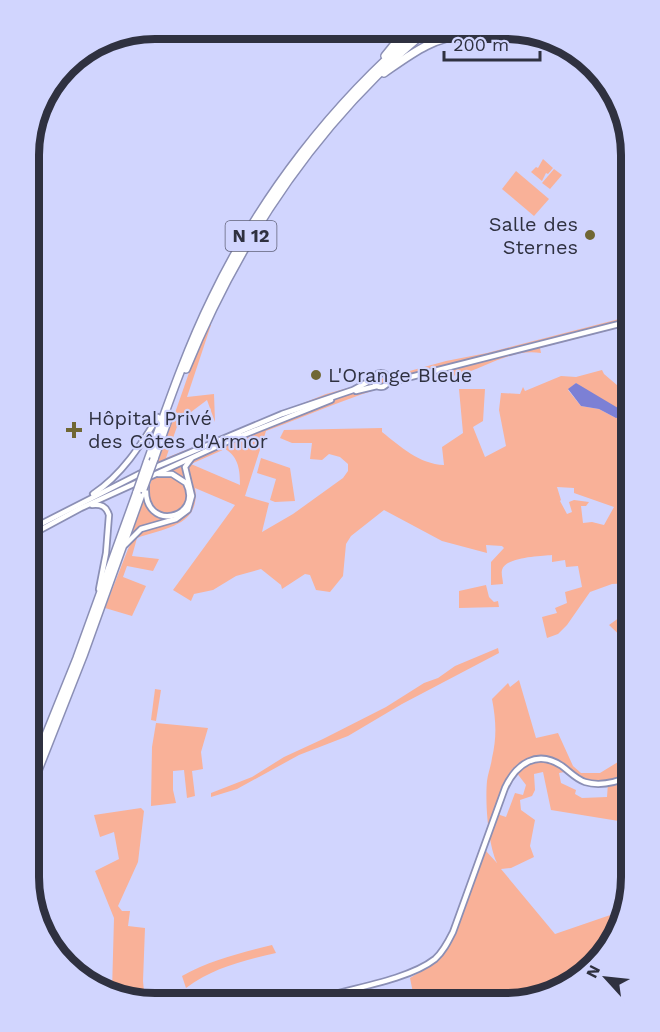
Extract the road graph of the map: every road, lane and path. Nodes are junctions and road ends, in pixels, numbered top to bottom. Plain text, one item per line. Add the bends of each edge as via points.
1 (399, 39) edge
2 (409, 39) edge
3 (417, 39) edge
4 (437, 39) edge
5 (372, 81) junction
6 (363, 83) junction
7 (621, 324) edge
8 (387, 376) junction
9 (406, 377) junction
10 (373, 379) junction
11 (387, 383) junction
12 (377, 386) junction
13 (171, 398) junction
14 (158, 417) joint
15 (256, 425) junction
16 (234, 439) junction
17 (198, 454) junction
18 (150, 461) junction
19 (150, 476) junction
20 (142, 489) junction
21 (81, 508) junction
22 (68, 509) junction
23 (39, 525) edge
24 (39, 531) edge
25 (121, 550) junction
26 (93, 614) junction
27 (39, 752) edge
28 (39, 768) edge
29 (621, 780) edge
30 (337, 993) edge

1 - 6 highway
2 - 6 highway, N 12
3 - 5 highway, N 12
4 - 5 highway
5 - 18 highway, N 12 via 309,152 244,247 196,344
6 - 13 highway, N 12 via 309,144 252,226 212,297
7 - 9 main road
8 - 9 main road
8 - 10 main road via 379,373
8 - 11 main road
9 - 11 main road
10 - 12 main road
10 - 15 main road
11 - 12 main road
12 - 16 main road via 357,390
13 - 14 highway
13 - 18 highway, N 12
14 - 22 main road via 116,475
15 - 16 main road
15 - 22 main road
16 - 17 main road
17 - 19 main road
17 - 25 main road via 185,467 192,496 188,510 176,519 141,529
18 - 19 highway, N 12, bridge
18 - 20 highway, N 12, bridge
19 - 20 highway, N 12, bridge
19 - 20 main road via 172,474 184,480 189,493 186,506 173,516 158,514 148,505
19 - 21 main road
20 - 25 highway, N 12
20 - 26 highway, N 12
21 - 24 main road
21 - 26 main road, N 12 via 99,505 109,515 105,562
22 - 23 main road
25 - 28 highway, N 12
26 - 27 highway, N 12
29 - 30 main road via 598,784 578,779 550,760 536,759 516,769 505,788 453,932 436,958 418,970

